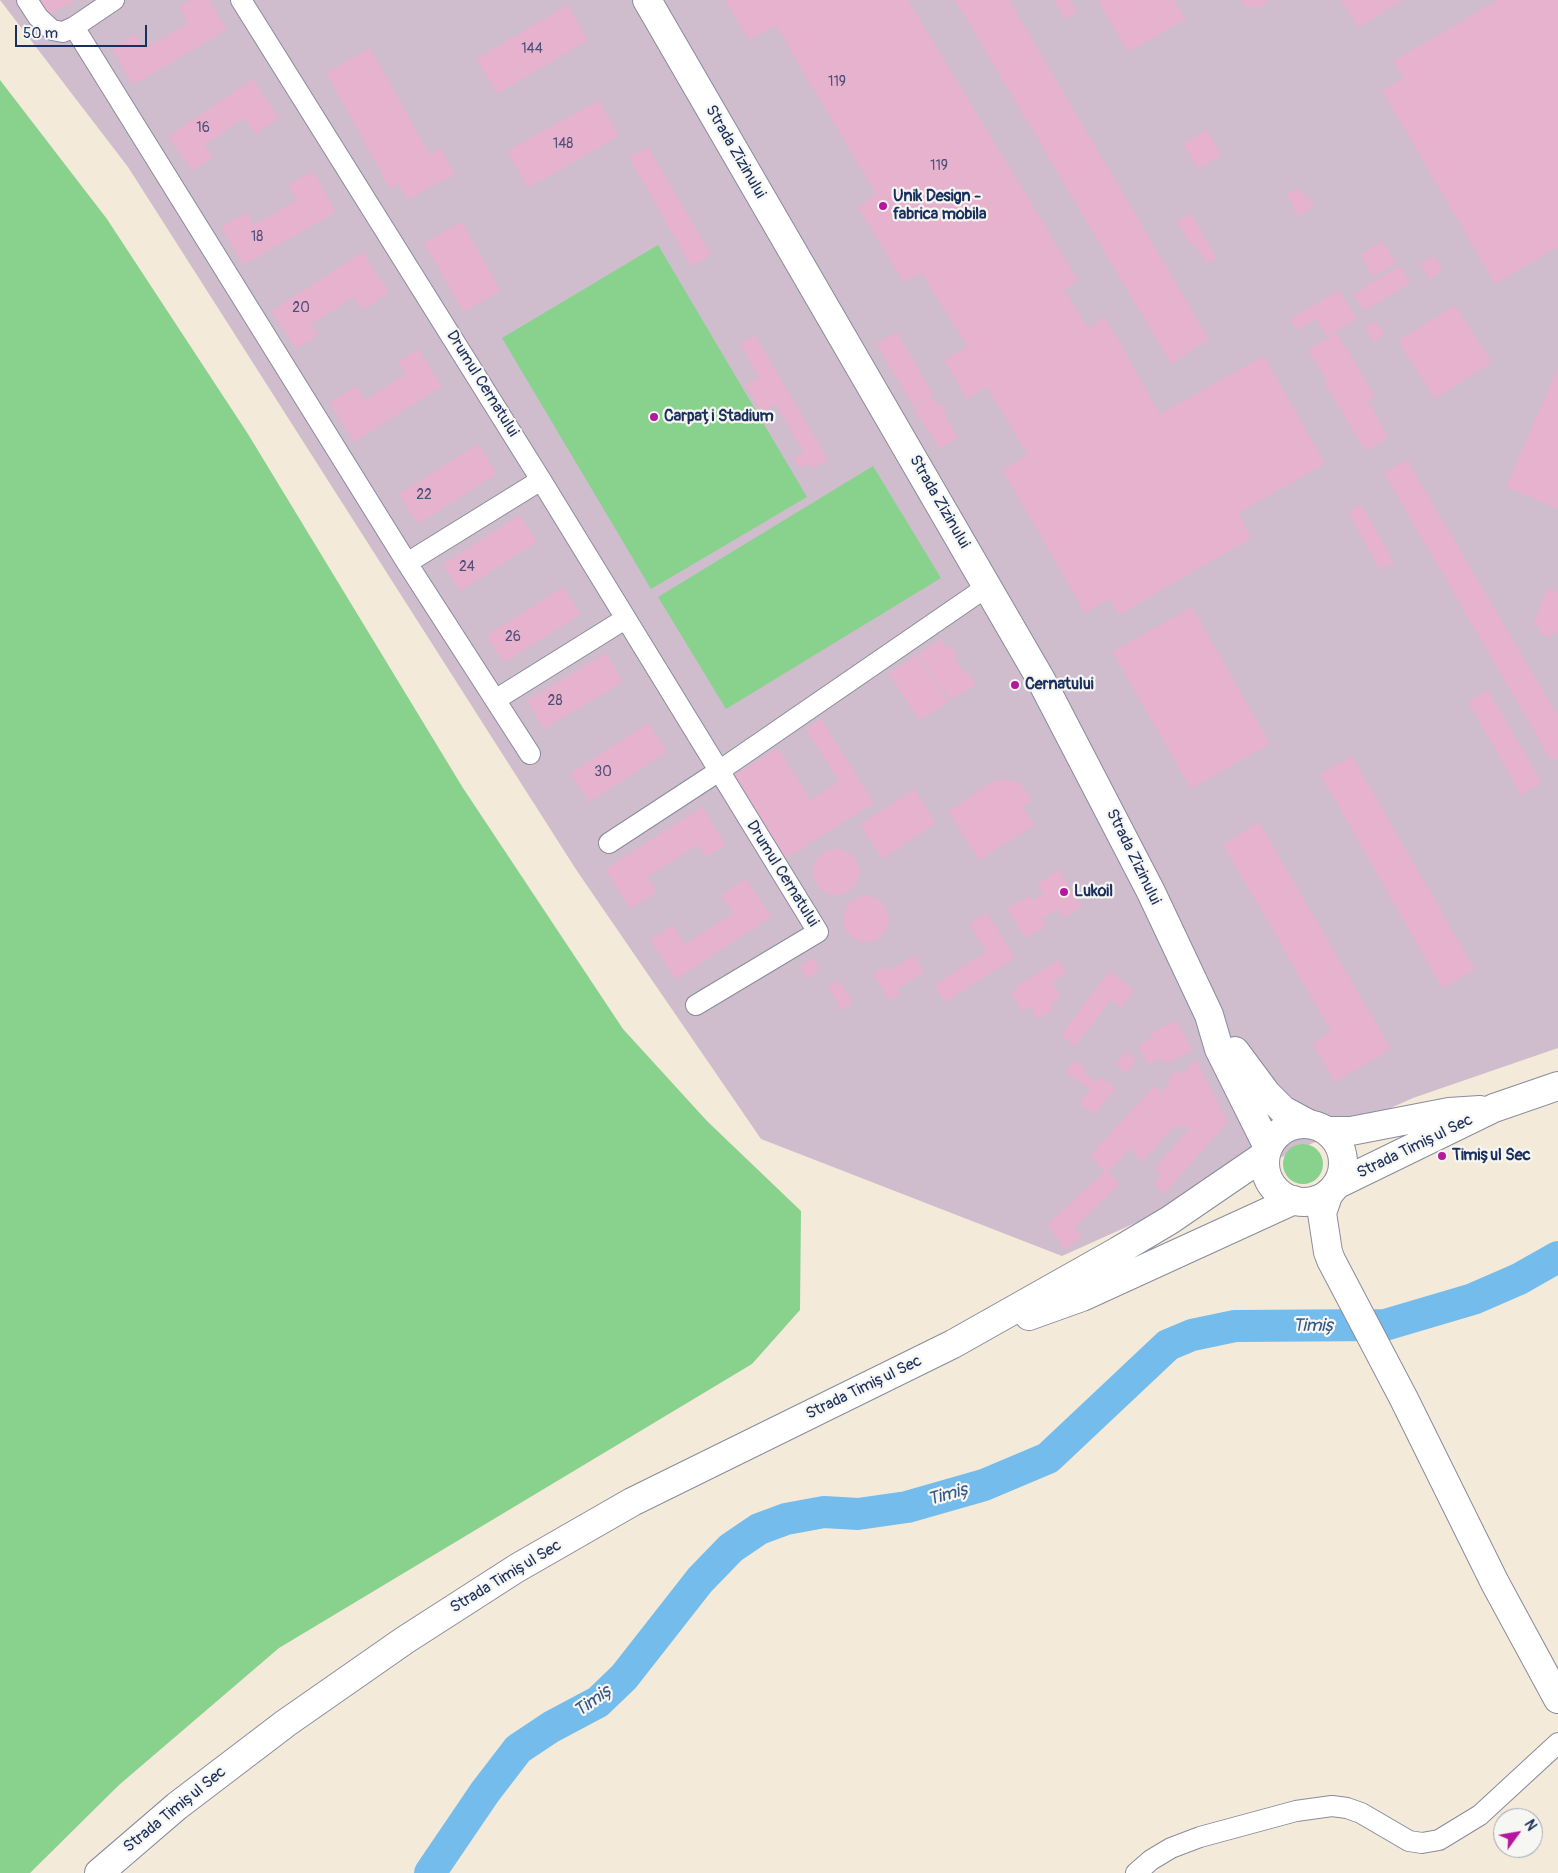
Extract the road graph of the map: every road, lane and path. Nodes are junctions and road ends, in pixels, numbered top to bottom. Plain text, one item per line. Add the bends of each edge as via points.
1 (28, 0) edge
2 (114, 0) edge
3 (241, 0) edge
4 (648, 0) edge
5 (74, 27) junction
6 (541, 480) junction
7 (407, 563) junction
8 (988, 586) junction
9 (625, 618) junction
10 (495, 700) junction
11 (530, 754) dead end
12 (719, 771) junction
13 (609, 844) dead end
14 (696, 1005) dead end
15 (1209, 1015) junction
16 (1558, 1086) edge
17 (1494, 1108) junction
18 (1317, 1127) junction
19 (1266, 1151) junction
20 (1333, 1189) junction
21 (1297, 1201) junction
22 (1329, 1256) junction
23 (953, 1344) junction
24 (1558, 1699) edge
25 (1558, 1743) edge
26 (99, 1873) edge
27 (1136, 1873) edge

1 - 5 street via 38,17 52,30 63,32
2 - 5 street
3 - 6 street, Drumul Cernatului
4 - 8 main road, Strada Zizinului
5 - 7 street
6 - 7 street
6 - 9 street, Drumul Cernatului
7 - 10 street
8 - 12 street
8 - 15 main road, Strada Zizinului via 1110,811
9 - 10 street
9 - 12 street, Drumul Cernatului
10 - 11 street
12 - 13 street
12 - 14 street, Drumul Cernatului via 818,932
15 - 18 main road, Strada Zizinului via 1267,1094 1283,1110
15 - 19 main road, Strada Zizinului via 1219,1049
16 - 17 main road, Strada Timișul Sec
17 - 18 main road, Strada Timișul Sec via 1449,1112 1352,1131
17 - 20 main road, Strada Timișul Sec
18 - 19 main road via 1294,1124 1283,1129
18 - 20 main road via 1335,1140 1341,1150 1341,1174
19 - 21 main road via 1266,1172 1273,1187
19 - 23 main road, Strada Timișul Sec via 1148,1233
20 - 21 main road via 1311,1201
20 - 22 main road via 1322,1213
21 - 22 main road
21 - 23 main road, Strada Timișul Sec via 1082,1297
22 - 24 main road via 1495,1583
23 - 26 main road, Strada Timișul Sec via 640,1498 517,1568 405,1640 286,1723 177,1806
25 - 27 street via 1480,1815 1439,1840 1409,1841 1362,1813 1332,1806 1296,1811 1200,1837 1171,1848

